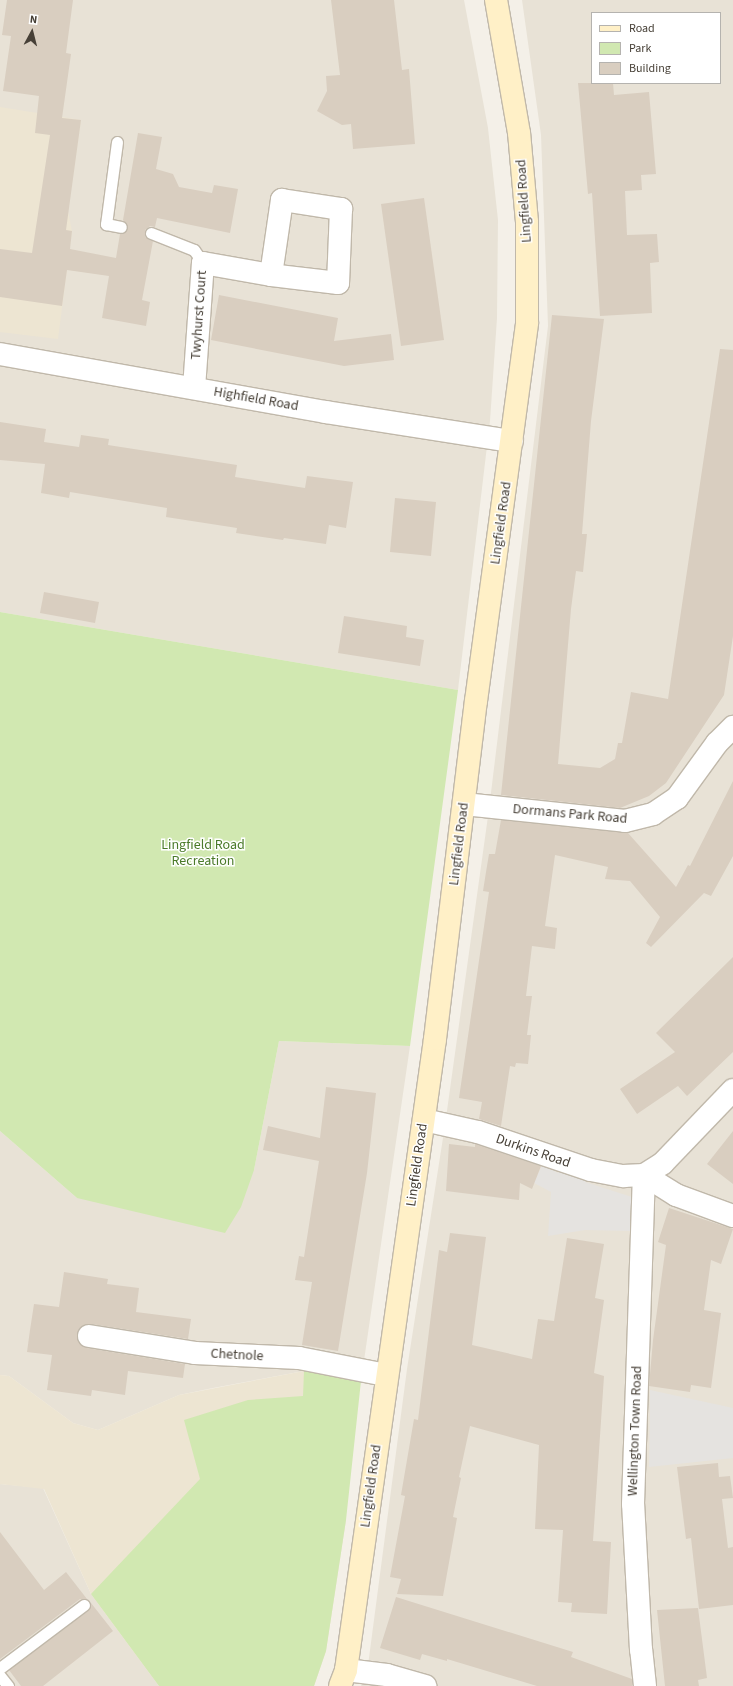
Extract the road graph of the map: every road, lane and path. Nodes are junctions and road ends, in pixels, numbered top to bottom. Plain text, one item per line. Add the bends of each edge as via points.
1 (496, 0) edge
2 (116, 142) dead end
3 (121, 227) dead end
4 (151, 233) dead end
5 (203, 263) junction
6 (271, 275) junction
7 (0, 354) edge
8 (194, 388) junction
9 (512, 441) junction
10 (733, 727) edge
11 (464, 804) junction
12 (733, 1090) edge
13 (424, 1120) junction
14 (644, 1175) junction
15 (733, 1216) edge
16 (89, 1336) dead end
17 (386, 1375) junction
18 (84, 1605) dead end
19 (0, 1668) edge
20 (0, 1676) edge
21 (343, 1678) edge
22 (8, 1686) edge
23 (425, 1686) edge
24 (646, 1686) edge

1 - 9 street, Lingfield Road via 519,134 528,222 527,322
2 - 3 lane via 106,224
4 - 5 lane via 194,250
5 - 6 street, Twyhurst Court
5 - 8 street, Twyhurst Court
6 - 6 street, Twyhurst Court via 338,283 341,209 282,200
7 - 8 street, Highfield Road
8 - 9 street, Highfield Road
9 - 11 street, Lingfield Road
10 - 11 street, Dormans Park Road via 717,743 677,798 653,814 625,821
11 - 13 street, Lingfield Road
12 - 14 street, Durkins Road via 663,1163
13 - 14 street, Durkins Road via 478,1132 591,1170 623,1176
13 - 17 street, Lingfield Road
14 - 15 street via 676,1195
14 - 24 street, Wellington Town Road via 645,1212 635,1396 633,1504 641,1650
16 - 17 street, Chetnole via 195,1353 299,1358
17 - 21 street, Lingfield Road
18 - 19 lane
20 - 22 lane
21 - 23 street via 387,1676

